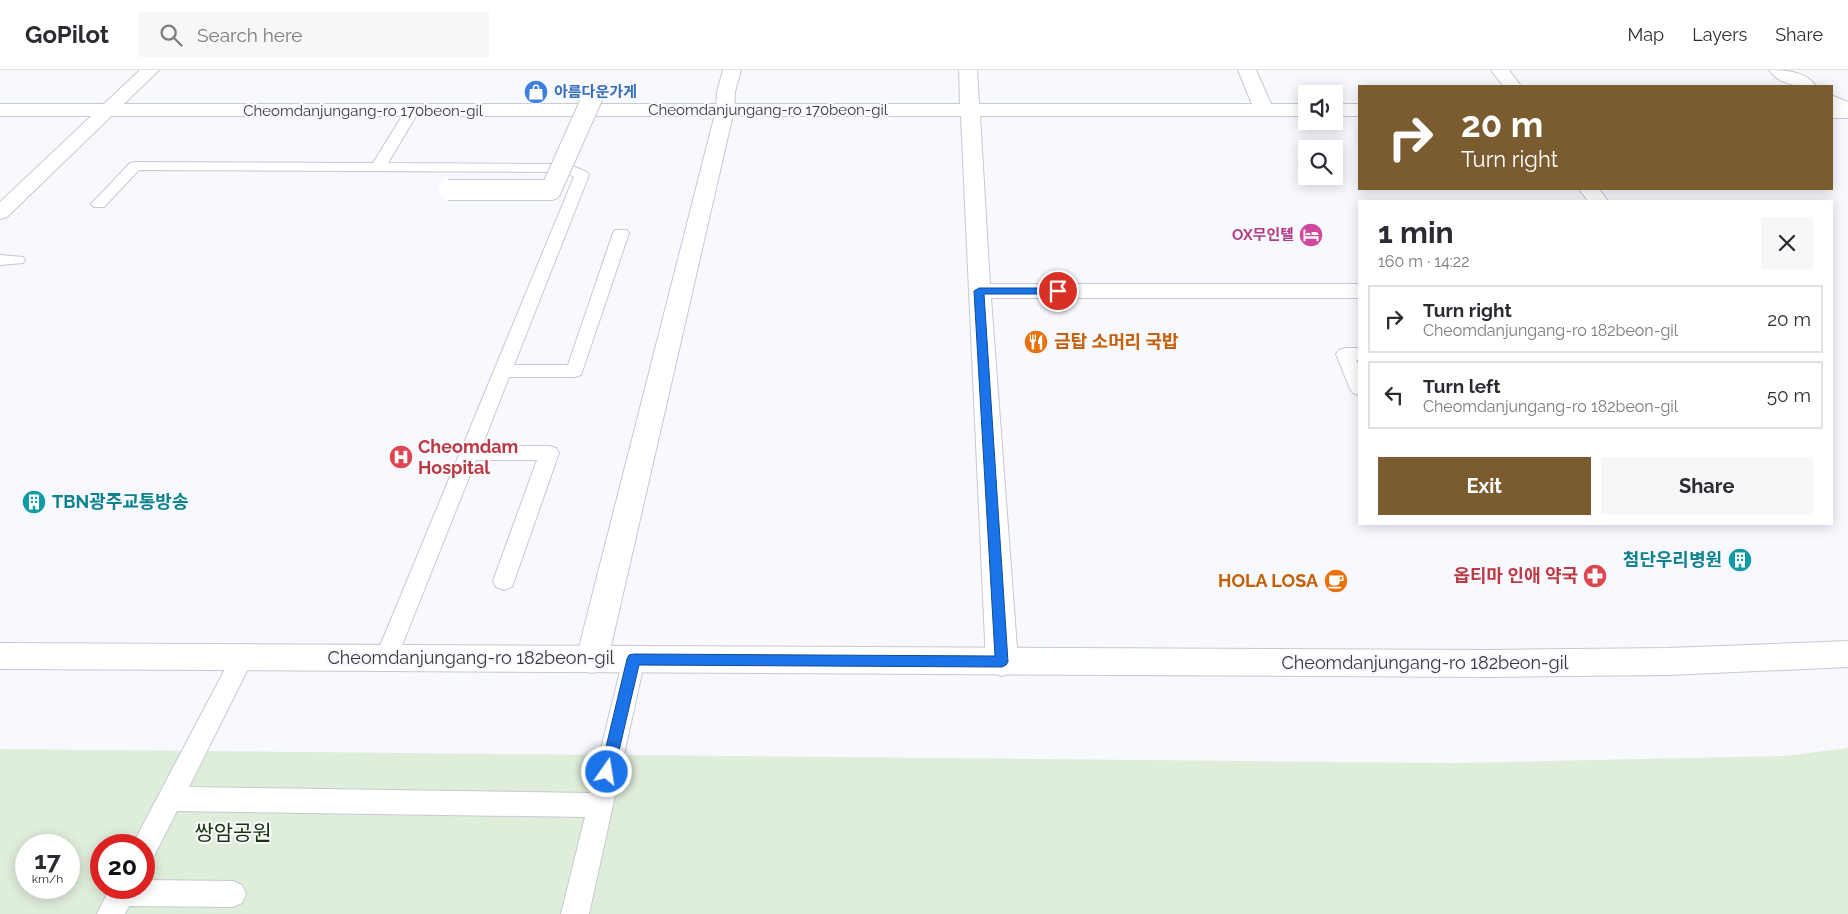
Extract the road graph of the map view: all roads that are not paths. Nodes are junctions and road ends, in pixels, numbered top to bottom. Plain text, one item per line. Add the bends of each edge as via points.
1 (150, 70) edge
2 (732, 70) edge
3 (968, 70) edge
4 (1247, 70) edge
5 (1500, 70) edge
6 (1778, 70) edge
7 (1511, 85) edge
8 (1805, 85) edge
9 (594, 94) dead end
10 (1833, 101) edge
11 (0, 110) edge
12 (109, 110) junction
13 (726, 110) junction
14 (1264, 110) junction
15 (1298, 110) edge
16 (1343, 110) edge
17 (1358, 110) edge
18 (1848, 110) edge
19 (412, 111) junction
20 (970, 111) junction
21 (1833, 112) edge
22 (378, 167) junction
23 (448, 190) dead end
24 (1589, 190) edge
25 (1597, 200) edge
26 (99, 204) dead end
27 (0, 213) edge
28 (622, 234) dead end
29 (0, 260) edge
30 (17, 260) dead end
31 (979, 291) junction
32 (1358, 291) edge
33 (1358, 354) edge
34 (502, 371) junction
35 (1358, 386) edge
36 (469, 453) junction
37 (504, 582) dead end
38 (1848, 654) edge
39 (0, 656) edge
40 (243, 657) junction
41 (386, 658) junction
42 (592, 659) junction
43 (634, 659) junction
44 (1002, 662) junction
45 (169, 799) junction
46 (600, 804) junction
47 (152, 834) edge
48 (233, 894) dead end
49 (155, 897) edge
50 (575, 914) edge

1 - 12 street
2 - 13 street via 726,92
3 - 20 street
4 - 14 street
5 - 7 street
6 - 8 street
9 - 23 street, bridge via 551,190
10 - 18 street
11 - 12 street, Cheomdanjungang-ro 170beon-gil
12 - 19 street, Cheomdanjungang-ro 170beon-gil
12 - 27 street
13 - 19 street, Cheomdanjungang-ro 170beon-gil
13 - 20 street, Cheomdanjungang-ro 170beon-gil
13 - 42 street
14 - 15 street, Cheomdanjungang-ro 170beon-gil
14 - 20 street, Cheomdanjungang-ro 170beon-gil
16 - 17 street
18 - 21 street
19 - 22 lane
20 - 31 street
22 - 26 lane via 135,166
22 - 34 lane via 568,168 582,174
24 - 25 street
28 - 34 lane via 576,371
29 - 30 lane
31 - 32 street
31 - 44 street
33 - 35 lane via 1345,354
34 - 36 lane
36 - 37 lane via 549,453
36 - 41 lane
38 - 44 street, Cheomdanjungang-ro 182beon-gil via 1582,663
39 - 40 street, Cheomdanjungang-ro 182beon-gil
40 - 41 street, Cheomdanjungang-ro 182beon-gil
40 - 45 lane
41 - 42 street, Cheomdanjungang-ro 182beon-gil
42 - 43 street, Cheomdanjungang-ro 182beon-gil
43 - 44 street, Cheomdanjungang-ro 182beon-gil
43 - 46 lane
45 - 46 lane
45 - 47 lane
46 - 50 lane
48 - 49 lane

